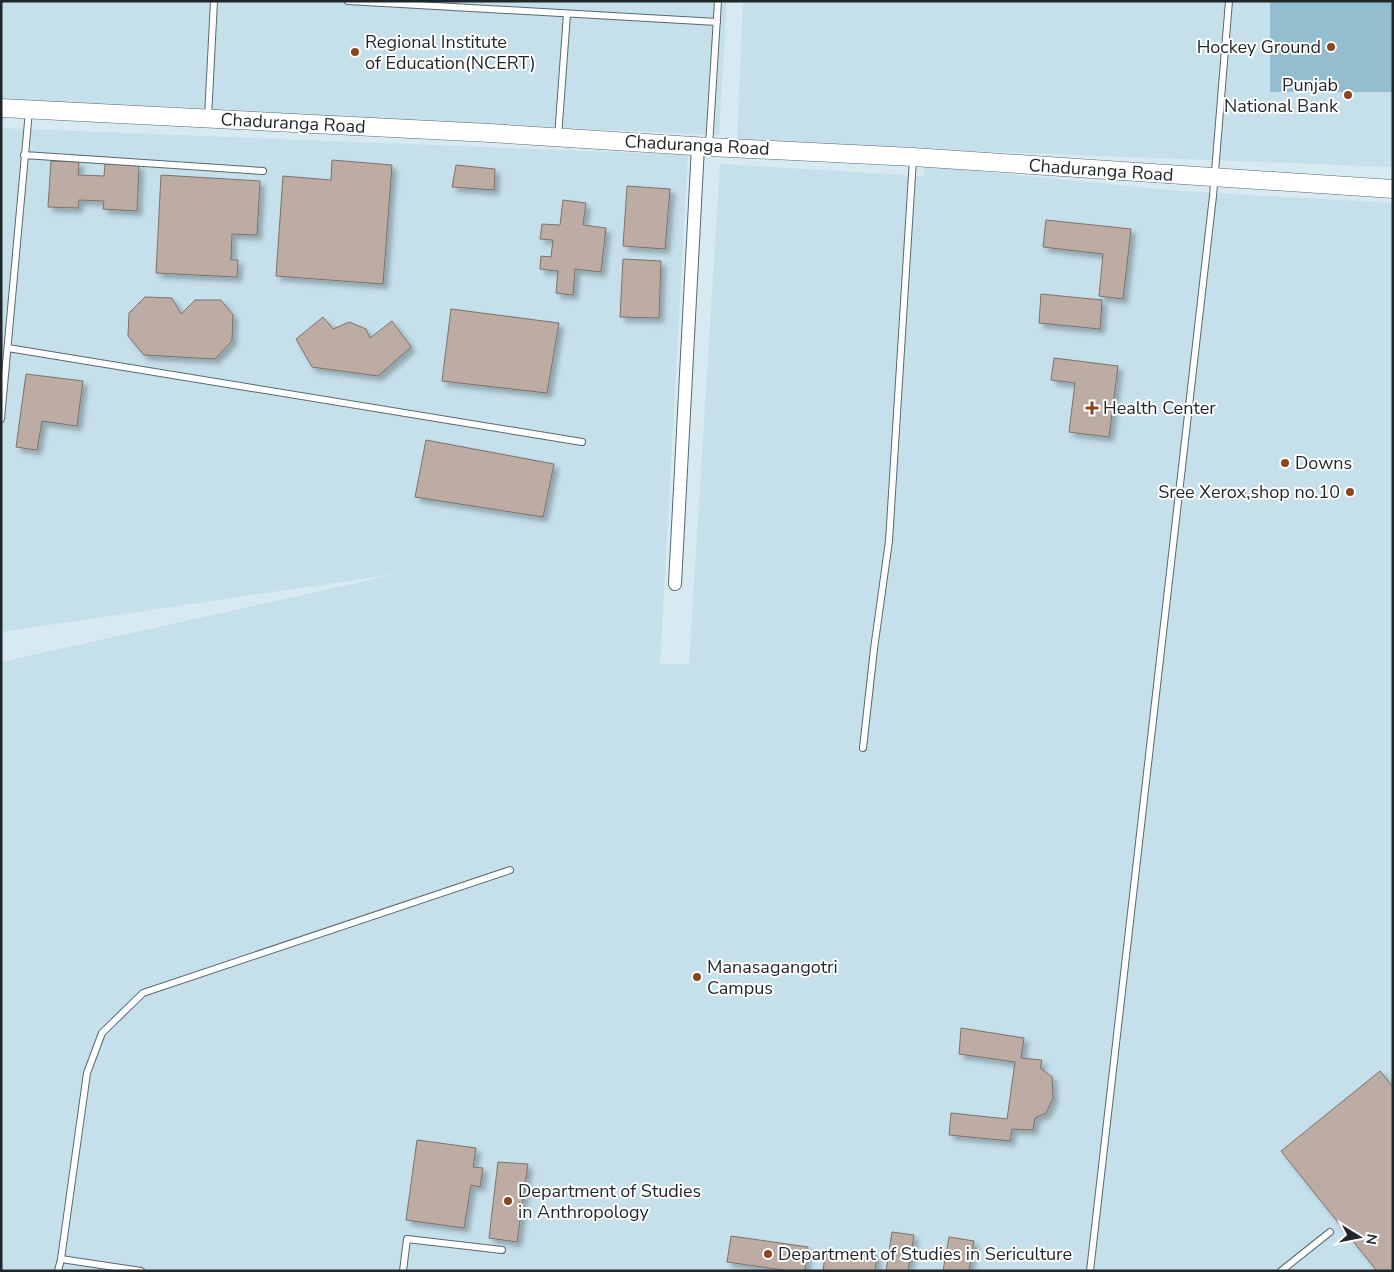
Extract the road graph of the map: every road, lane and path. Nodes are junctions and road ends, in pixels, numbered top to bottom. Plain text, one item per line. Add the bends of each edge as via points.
1 (214, 1) edge
2 (348, 1) edge
3 (718, 1) edge
4 (1229, 1) edge
5 (567, 14) junction
6 (717, 22) junction
7 (1, 108) edge
8 (29, 110) junction
9 (208, 118) junction
10 (558, 137) junction
11 (703, 147) junction
12 (24, 155) junction
13 (913, 157) junction
14 (263, 171) dead end
15 (1214, 178) junction
16 (1393, 189) edge
17 (8, 348) junction
18 (1, 419) edge
19 (582, 442) dead end
20 (674, 584) dead end
21 (863, 748) dead end
22 (510, 870) dead end
23 (1330, 1232) dead end
24 (502, 1250) dead end
25 (61, 1259) junction
26 (58, 1271) edge
27 (140, 1271) edge
28 (403, 1271) edge
29 (1090, 1271) edge
30 (1281, 1271) edge

1 - 9 lane
2 - 5 lane
3 - 6 lane
4 - 15 lane
5 - 6 lane
5 - 10 lane
6 - 11 lane
7 - 8 street, Chaduranga Road
8 - 9 street, Chaduranga Road
8 - 12 lane
9 - 10 street, Chaduranga Road
10 - 11 street, Chaduranga Road
11 - 13 street, Chaduranga Road
11 - 20 street
12 - 14 lane
12 - 17 lane
13 - 15 street, Chaduranga Road
13 - 21 lane via 888,541
15 - 16 street, Chaduranga Road
15 - 29 lane
17 - 18 lane
17 - 19 lane
22 - 25 lane via 143,993 102,1033 87,1073
23 - 30 lane
24 - 28 lane via 407,1239
25 - 26 lane
25 - 27 lane

